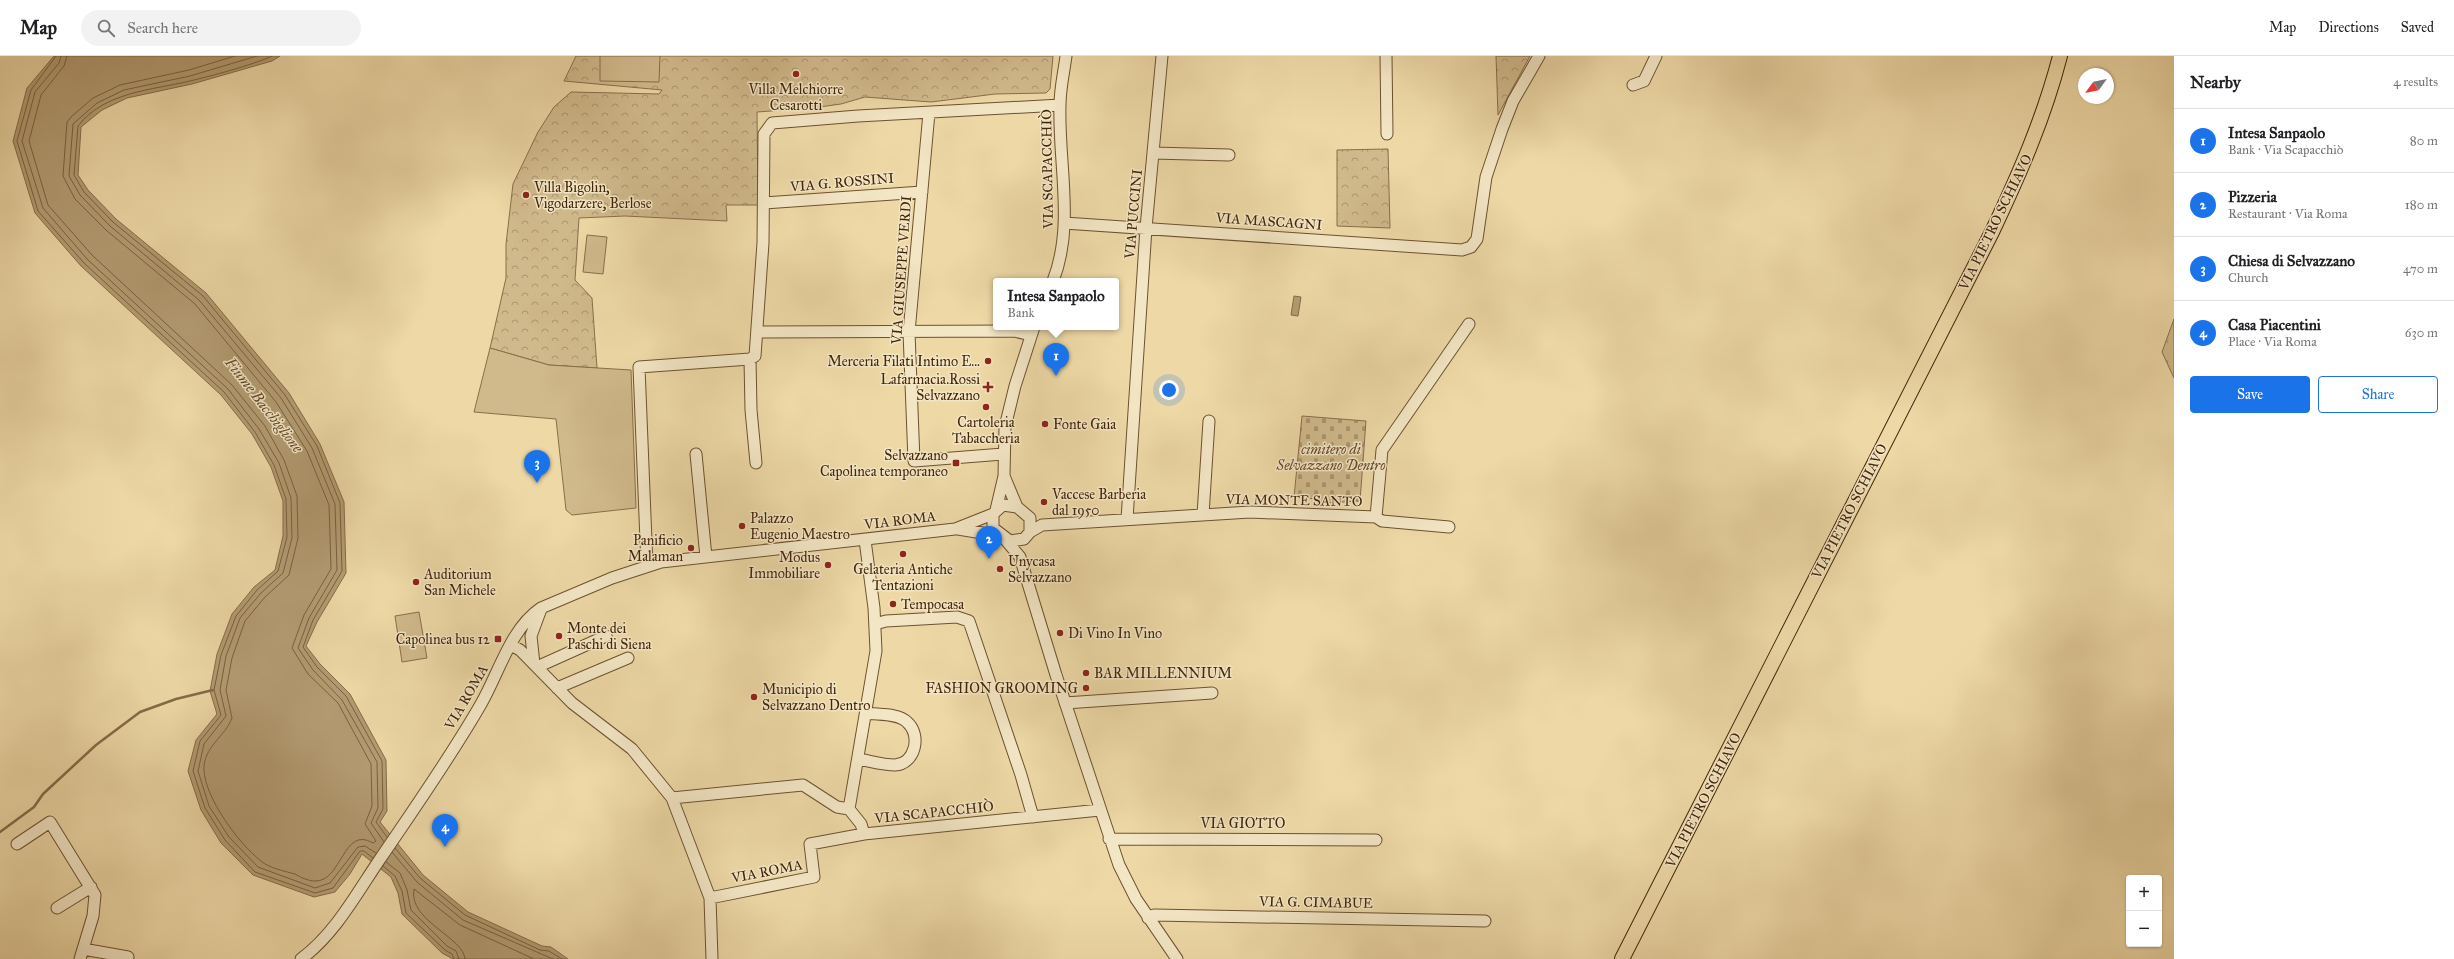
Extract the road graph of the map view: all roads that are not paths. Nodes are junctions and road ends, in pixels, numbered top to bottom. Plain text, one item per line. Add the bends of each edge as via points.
1 (1066, 56) edge
2 (1162, 56) edge
3 (1386, 56) edge
4 (1539, 56) edge
5 (1656, 56) edge
6 (2060, 56) edge
7 (1633, 85) dead end
8 (1060, 105) junction
9 (929, 113) junction
10 (1387, 134) dead end
11 (1153, 153) junction
12 (1229, 155) dead end
13 (922, 192) junction
14 (764, 203) junction
15 (1064, 223) junction
16 (1146, 228) junction
17 (1054, 278) edge
18 (1469, 324) dead end
19 (1032, 331) edge
20 (757, 332) junction
21 (909, 332) junction
22 (750, 359) junction
23 (1209, 421) dead end
24 (696, 454) dead end
25 (1003, 454) junction
26 (756, 463) dead end
27 (1004, 476) junction
28 (1017, 507) junction
29 (994, 512) junction
30 (1203, 515) junction
31 (1376, 517) junction
32 (1030, 518) junction
33 (1127, 519) junction
34 (1042, 524) junction
35 (1449, 527) dead end
36 (955, 529) junction
37 (1029, 534) junction
38 (1003, 537) junction
39 (865, 540) junction
40 (1019, 556) junction
41 (706, 557) junction
42 (647, 566) junction
43 (541, 608) junction
44 (875, 624) junction
45 (519, 630) junction
46 (606, 636) dead end
47 (511, 645) junction
48 (531, 648) junction
49 (628, 658) dead end
50 (535, 665) junction
51 (557, 688) junction
52 (1212, 693) dead end
53 (1065, 703) junction
54 (866, 713) junction
55 (858, 758) junction
56 (672, 798) junction
57 (849, 809) junction
58 (1100, 810) junction
59 (1033, 817) junction
60 (864, 834) junction
61 (1109, 839) junction
62 (1376, 840) dead end
63 (17, 844) dead end
64 (91, 887) junction
65 (710, 898) junction
66 (57, 908) dead end
67 (1148, 918) junction
68 (1485, 922) dead end
69 (81, 954) edge
70 (128, 957) dead end
71 (302, 959) edge
72 (712, 959) edge
73 (1177, 959) edge
74 (1622, 959) edge

1 - 8 street, VIA SCAPACCHIÒ
2 - 11 street, VIA PUCCINI
3 - 10 street
4 - 16 street, VIA MASCAGNI via 1513,101 1502,129 1486,177 1477,239 1471,247 1462,250
5 - 7 street via 1644,81
6 - 74 main road, VIA PIETRO SCHIAVO via 2027,158 1992,232
8 - 9 street
8 - 15 street, VIA SCAPACCHIÒ
9 - 13 street, VIA GIUSEPPE VERDI
9 - 14 street via 772,124 764,134
11 - 12 street
11 - 16 street, VIA PUCCINI
13 - 14 street, VIA G. ROSSINI
13 - 21 street, VIA GIUSEPPE VERDI
14 - 20 street
15 - 16 street, VIA MASCAGNI
15 - 17 street, VIA SCAPACCHIÒ via 1061,252
16 - 33 street, VIA PUCCINI
18 - 31 street via 1382,450
19 - 21 street
19 - 25 street via 1005,427
20 - 21 street
20 - 22 street via 755,356
21 - 25 street, VIA GIUSEPPE VERDI via 914,461
22 - 26 street via 750,410
22 - 42 street via 639,367
23 - 30 street
24 - 41 street
25 - 27 street
27 - 28 street
27 - 29 street
28 - 29 street via 1004,505
28 - 32 street
29 - 36 street, VIA ROMA
29 - 38 street via 993,528
30 - 31 street, VIA MONTE SANTO via 1250,512
30 - 33 street, VIA MONTE SANTO
31 - 35 street, VIA MONTE SANTO via 1382,521
32 - 34 street, VIA MONTE SANTO
32 - 37 street
33 - 34 street, VIA MONTE SANTO
34 - 37 street
36 - 38 street, VIA ROMA
36 - 39 street, VIA ROMA
37 - 38 street via 1015,542
37 - 40 street
38 - 40 street
39 - 41 street, VIA ROMA
39 - 44 street
40 - 53 street
41 - 42 street, VIA ROMA via 666,561
42 - 43 street, VIA ROMA
43 - 45 street, VIA ROMA via 532,614
43 - 48 street via 531,636
44 - 54 street via 876,651
44 - 59 street via 886,621 958,617 969,621
45 - 47 street, VIA ROMA
45 - 48 street
46 - 50 street
47 - 50 street
47 - 71 street, VIA ROMA via 481,704 401,829 321,941
48 - 50 street
49 - 51 street
50 - 51 street
51 - 56 street via 572,703 632,749
52 - 53 street
53 - 58 street
54 - 55 street
54 - 55 street via 898,717 907,722 913,730 914,751 908,760 896,765
55 - 57 street
56 - 57 street via 803,785 837,807
56 - 65 street
57 - 60 street, VIA SCAPACCHIÒ via 861,824
58 - 59 street, VIA SCAPACCHIÒ
58 - 61 street
59 - 60 street, VIA SCAPACCHIÒ
60 - 65 street, VIA ROMA via 810,844 814,877
61 - 62 street, VIA GIOTTO
61 - 67 street via 1127,881
63 - 64 street via 50,822
64 - 66 street
64 - 69 street via 96,901
65 - 72 street
67 - 68 street, VIA G. CIMABUE via 1154,915 1284,916
67 - 73 street
69 - 70 street

